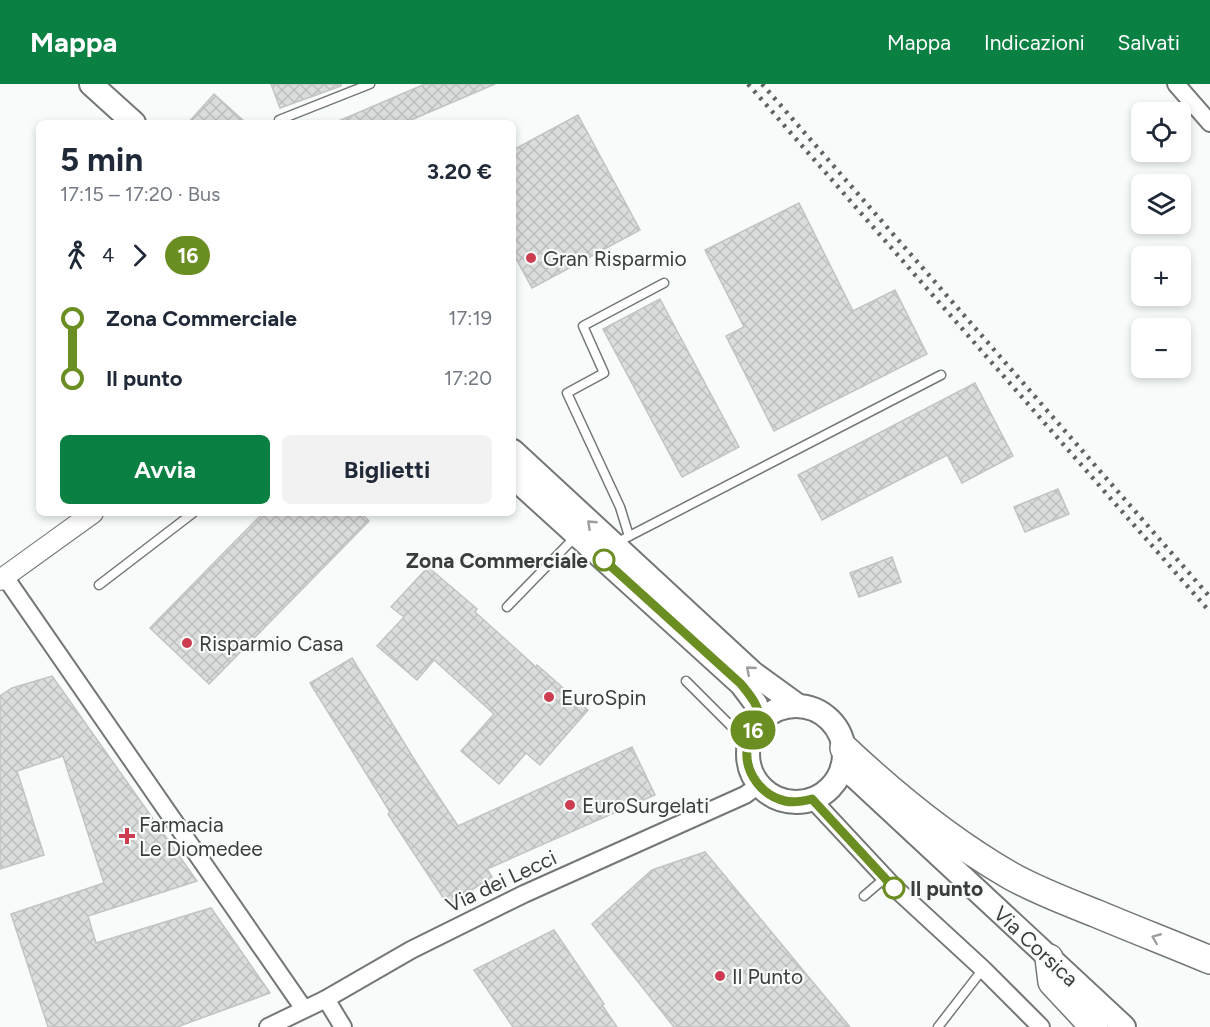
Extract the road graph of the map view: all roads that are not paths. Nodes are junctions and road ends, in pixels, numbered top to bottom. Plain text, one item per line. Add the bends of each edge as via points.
1 (91, 84) edge
2 (370, 84) edge
3 (1176, 84) edge
4 (131, 120) edge
5 (279, 120) edge
6 (1210, 123) edge
7 (664, 283) dead end
8 (941, 375) dead end
9 (516, 453) edge
10 (516, 480) edge
11 (89, 516) edge
12 (189, 516) edge
13 (577, 535) junction
14 (621, 540) junction
15 (3, 578) edge
16 (99, 585) dead end
17 (507, 607) dead end
18 (686, 681) dead end
19 (797, 705) junction
20 (754, 731) junction
21 (843, 758) junction
22 (759, 785) junction
23 (812, 799) junction
24 (885, 878) junction
25 (864, 897) dead end
26 (1049, 958) junction
27 (1210, 960) edge
28 (983, 969) junction
29 (326, 999) junction
30 (304, 1009) junction
31 (276, 1025) edge
32 (343, 1027) edge
33 (938, 1027) edge
34 (1041, 1027) edge
35 (1094, 1027) edge
36 (1124, 1027) edge

1 - 4 main road
2 - 5 lane
3 - 6 street
7 - 14 lane via 583,326 604,373 567,393 620,507
8 - 14 lane
14 -> 9 main road, Via Corsica
10 - 13 main road
11 - 15 street
12 - 16 lane
13 - 17 lane
13 - 20 main road via 741,684 756,704
19 -> 14 main road, Via Corsica via 753,673
15 - 30 street
18 - 20 lane via 738,734
19 - 20 main road via 765,716
19 - 21 main road, Via Corsica via 813,708 837,728
20 - 22 main road via 747,760
21 - 23 main road via 832,786
21 - 26 main road, Via Corsica via 855,777
27 -> 21 highway via 1012,876 922,817 875,778
22 - 23 main road via 785,801
22 - 29 street, Via dei Lecci via 745,795 524,894 411,950
23 - 24 street
24 - 25 lane
24 - 28 street
26 - 35 highway via 1052,982
26 - 36 main road, Via Corsica
28 - 33 lane
28 - 34 street
29 - 30 street, Via dei Lecci
29 - 32 street
30 - 31 street, Via dei Lecci

